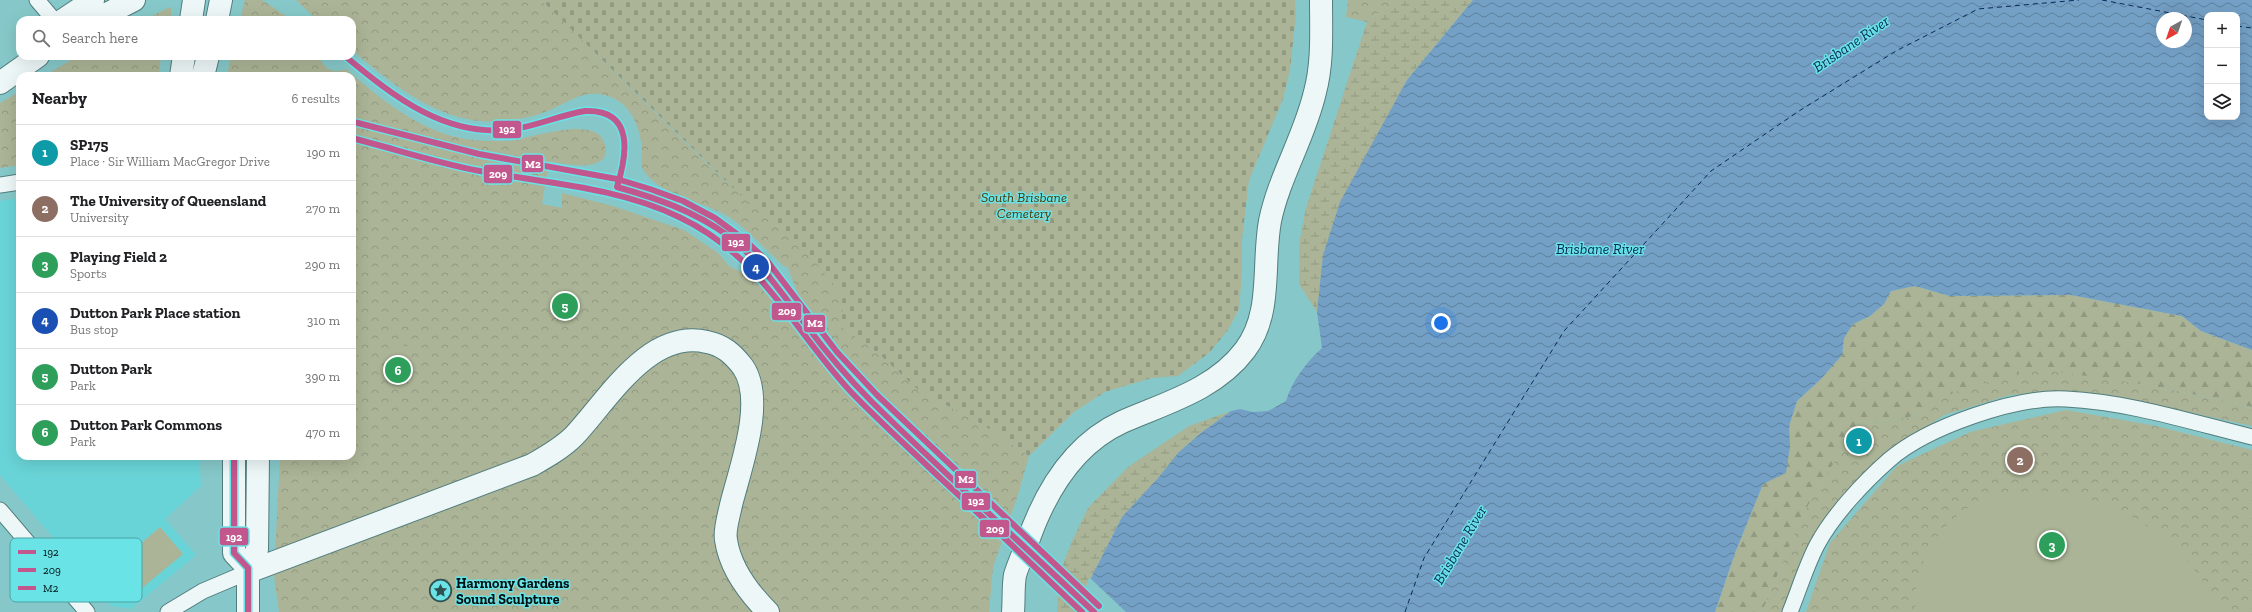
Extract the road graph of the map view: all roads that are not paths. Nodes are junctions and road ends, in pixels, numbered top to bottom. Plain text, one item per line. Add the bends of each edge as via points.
1 (37, 0) edge
2 (93, 0) edge
3 (134, 0) edge
4 (194, 0) edge
5 (221, 0) edge
6 (1321, 0) edge
7 (51, 16) edge
8 (70, 16) edge
9 (103, 16) edge
10 (192, 16) edge
11 (218, 16) edge
12 (16, 53) edge
13 (32, 60) edge
14 (183, 60) edge
15 (207, 60) edge
16 (0, 65) edge
17 (182, 72) edge
18 (204, 72) edge
19 (0, 83) edge
20 (16, 183) edge
21 (0, 185) edge
22 (2252, 437) edge
23 (234, 460) edge
24 (258, 460) edge
25 (0, 510) edge
26 (24, 538) edge
27 (248, 570) junction
28 (78, 602) edge
29 (87, 612) edge
30 (168, 612) edge
31 (248, 612) edge
32 (768, 612) edge
33 (1013, 612) edge
34 (1790, 612) edge

1 - 7 street
2 - 8 street
3 - 9 street
4 - 10 street
5 - 11 street
6 - 33 street via 1321,57 1315,92 1270,222 1264,305 1258,327 1245,350 1195,392 1120,423 1078,451 1063,471 1034,523 1015,576
12 - 16 street
13 - 19 street
14 - 17 street
15 - 18 street
20 - 21 street
22 - 34 street via 2135,408 2065,399 2025,402 1937,430 1890,459 1847,502 1817,544
23 - 27 street via 234,553
24 - 27 street via 257,550
25 - 26 street
27 - 30 street via 203,591
27 - 31 street
27 - 32 street via 357,532 532,465 573,437 642,360 661,347 696,339 730,351 748,374 752,395 750,428 725,540 743,582
28 - 29 street

